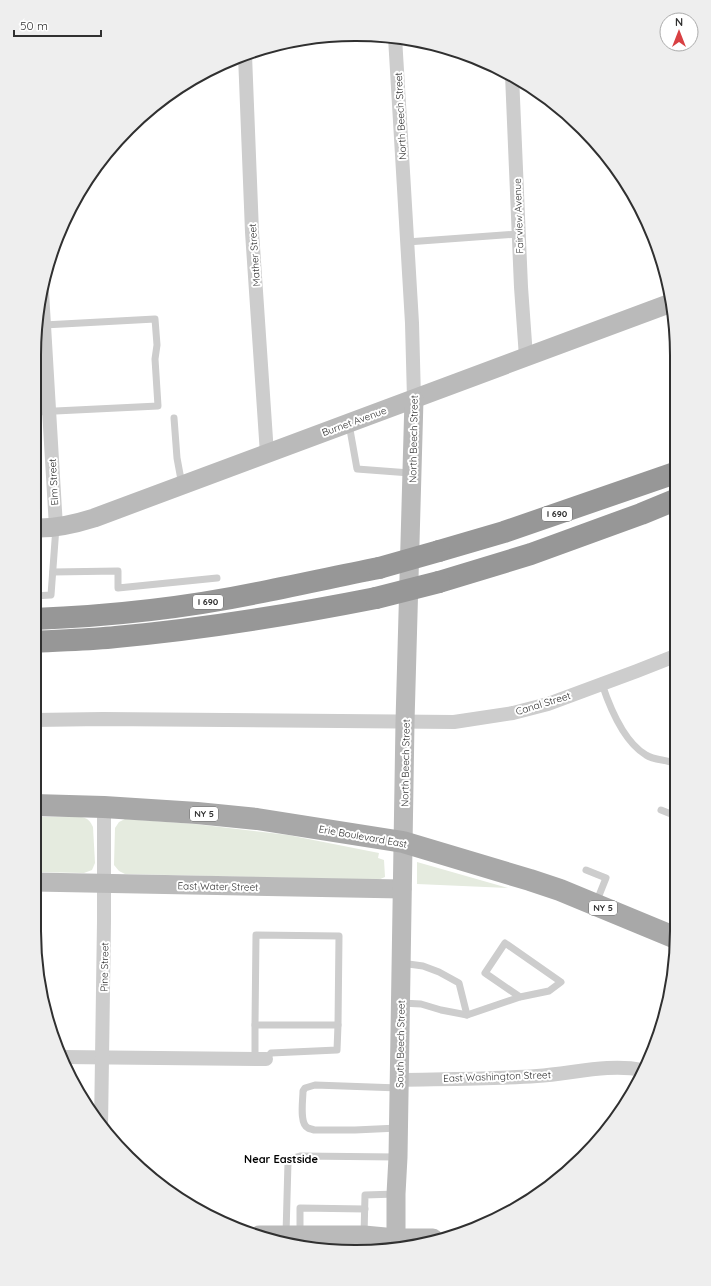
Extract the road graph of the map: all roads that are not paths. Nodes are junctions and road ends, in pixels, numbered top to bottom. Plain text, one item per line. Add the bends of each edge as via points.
1 (395, 44) edge
2 (245, 61) edge
3 (512, 83) edge
4 (518, 234) junction
5 (407, 242) junction
6 (666, 305) edge
7 (44, 318) edge
8 (44, 325) junction
9 (526, 357) junction
10 (414, 399) junction
11 (49, 411) junction
12 (41, 412) edge
13 (174, 418) dead end
14 (348, 424) junction
15 (267, 454) junction
16 (412, 474) junction
17 (670, 474) edge
18 (182, 485) junction
19 (670, 502) edge
20 (670, 508) edge
21 (641, 514) junction
22 (56, 527) junction
23 (41, 528) edge
24 (53, 572) junction
25 (217, 578) dead end
26 (41, 596) edge
27 (41, 619) edge
28 (41, 642) edge
29 (670, 658) edge
30 (602, 684) junction
31 (41, 720) edge
32 (405, 722) junction
33 (670, 762) edge
34 (41, 805) edge
35 (104, 807) junction
36 (661, 810) dead end
37 (670, 814) edge
38 (403, 842) junction
39 (586, 870) dead end
40 (41, 882) edge
41 (105, 883) junction
42 (402, 889) junction
43 (596, 905) junction
44 (670, 935) edge
45 (401, 963) junction
46 (520, 997) junction
47 (400, 1003) junction
48 (467, 1015) junction
49 (255, 1025) junction
50 (338, 1025) junction
51 (68, 1057) edge
52 (102, 1057) junction
53 (261, 1059) junction
54 (638, 1070) edge
55 (399, 1084) junction
56 (101, 1115) edge
57 (398, 1128) junction
58 (398, 1157) junction
59 (396, 1194) junction
60 (365, 1209) junction
61 (364, 1235) junction
62 (281, 1236) edge
63 (293, 1236) junction
64 (396, 1242) edge

1 - 5 street, North Beech Street
2 - 15 street, Mather Street via 252,232
3 - 4 street, Fairview Avenue
4 - 5 lane
4 - 9 street, Fairview Avenue
5 - 10 street, North Beech Street
6 - 9 street, Burnet Avenue
7 - 8 street, Elm Street
8 - 11 street, Elm Street
8 - 11 lane via 155,319 157,345 155,358 158,406
9 - 10 street, Burnet Avenue
10 - 14 street, Burnet Avenue
10 - 16 street, North Beech Street
11 - 12 lane
11 - 22 street, Elm Street
13 - 18 lane
14 - 15 street, Burnet Avenue
14 - 16 lane via 357,469
15 - 18 street, Burnet Avenue
16 - 32 street, North Beech Street
17 - 27 highway, I 690, bridge via 504,532 379,568 256,594 178,606 84,617
18 - 22 street, Burnet Avenue via 94,518
19 - 21 highway
20 - 21 highway
21 - 28 highway, bridge via 531,554 376,598 272,618 115,638
22 - 23 street, Burnet Avenue
22 - 24 lane
24 - 25 lane via 118,571 118,588
24 - 26 lane via 51,595
29 - 30 street, Canal Street
30 - 32 street, Canal Street via 548,704 513,713 454,722
30 - 33 lane via 626,736 645,755
31 - 32 street, Canal Street
32 - 38 street, North Beech Street
34 - 35 main road, Erie Boulevard East / NY 5
35 - 38 main road, Erie Boulevard East / NY 5 via 257,819
35 - 41 street, Pine Street
36 - 37 lane
38 - 42 street, South Beech Street
38 - 43 main road, Erie Boulevard East / NY 5 via 530,880
39 - 43 lane via 606,878
40 - 41 street, East Water Street
41 - 42 street, East Water Street
41 - 52 street, Pine Street
42 - 45 street, South Beech Street
43 - 44 main road, Erie Boulevard East / NY 5
45 - 47 street, South Beech Street
45 - 48 lane via 424,966 459,983
46 - 46 lane via 549,991 561,982 505,943 485,973
46 - 48 lane
47 - 48 lane via 421,1004
47 - 55 street, South Beech Street
49 - 50 lane
49 - 50 lane via 256,935 339,936
49 - 53 lane
50 - 53 lane via 337,1050 271,1053
51 - 52 street
52 - 53 street
52 - 56 street, Pine Street
54 - 55 street, East Washington Street via 597,1069 538,1076
55 - 57 street, South Beech Street
55 - 57 lane via 310,1086 303,1091 302,1119 305,1126 314,1130
57 - 58 street, South Beech Street
58 - 59 street, South Beech Street
58 - 63 lane via 293,1158 288,1162
59 - 60 lane via 365,1195
59 - 64 street, South Beech Street
60 - 61 lane
60 - 63 lane via 300,1208
61 - 63 street
61 - 64 street
62 - 63 street

